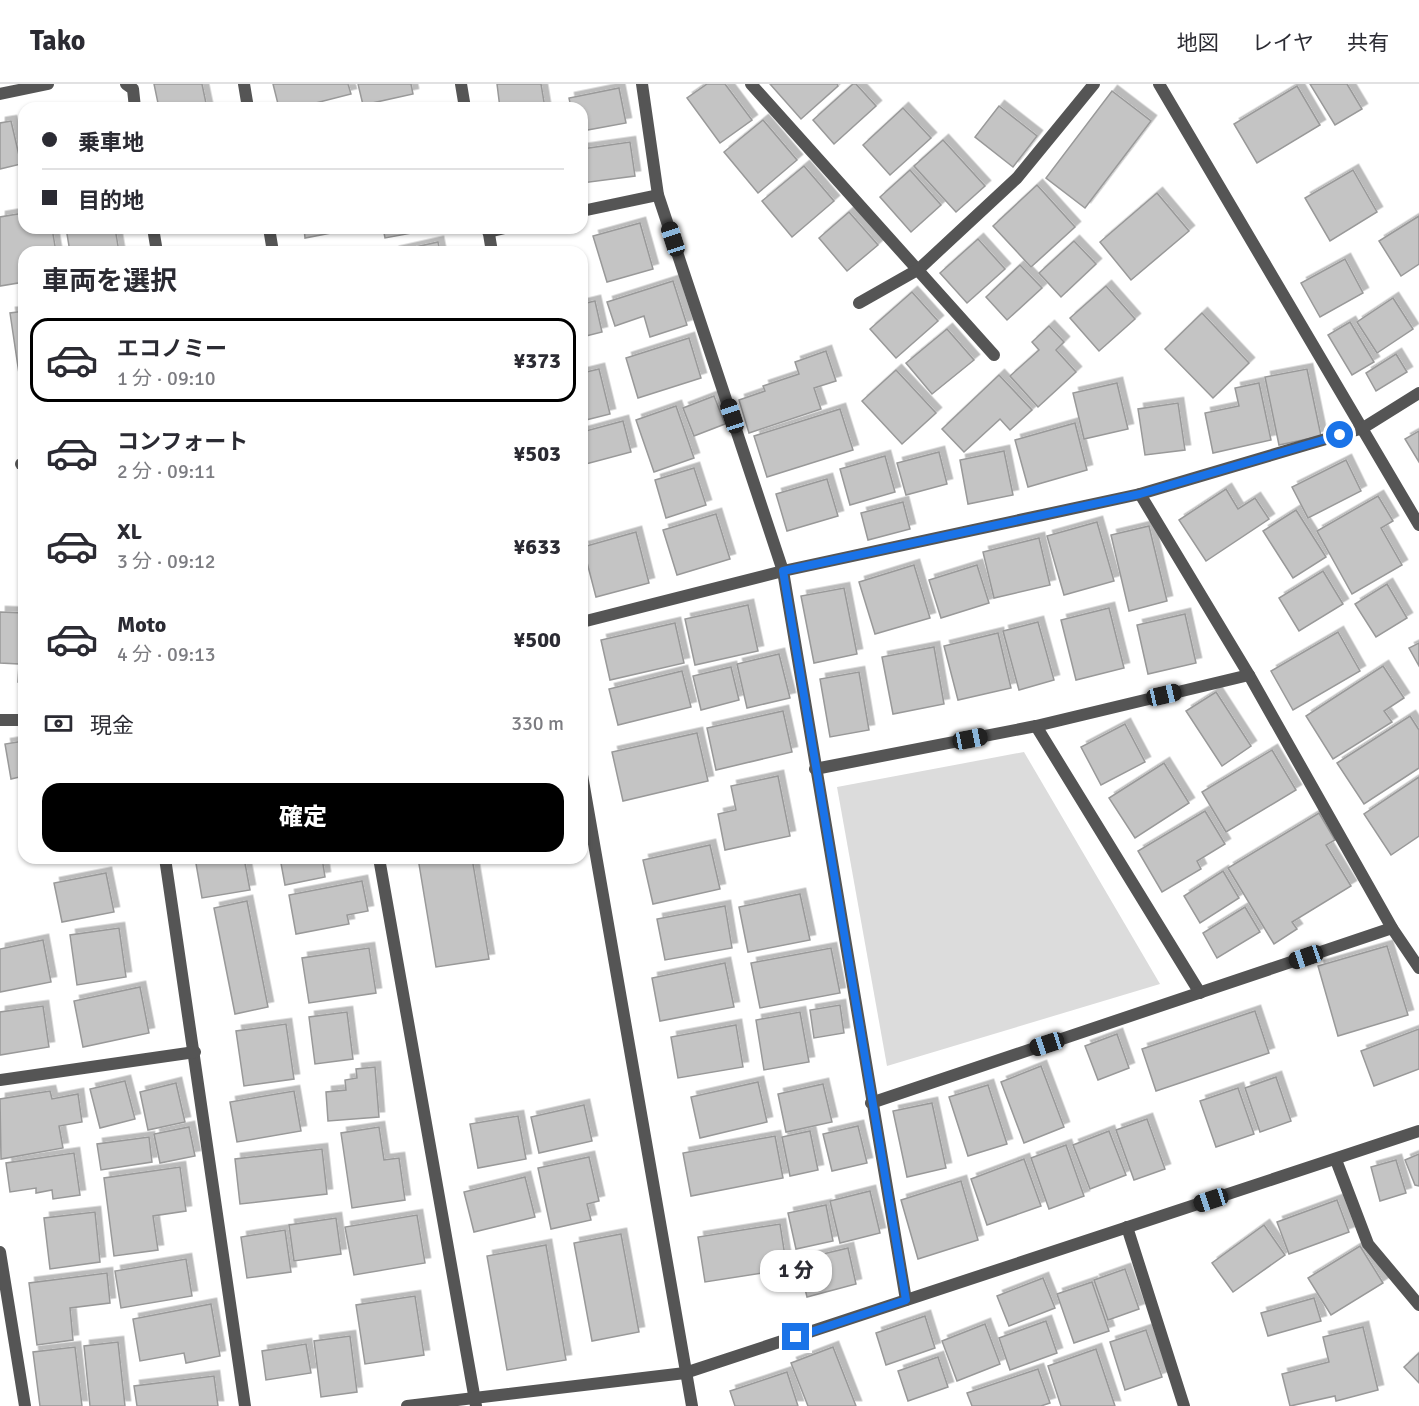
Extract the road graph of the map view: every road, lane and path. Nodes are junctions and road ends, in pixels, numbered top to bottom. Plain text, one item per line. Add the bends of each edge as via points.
1 (48, 84) edge
2 (126, 84) edge
3 (244, 84) edge
4 (461, 84) edge
5 (642, 84) edge
6 (751, 84) edge
7 (1094, 84) edge
8 (1159, 84) edge
9 (0, 94) edge
10 (134, 102) edge
11 (247, 102) edge
12 (464, 102) edge
13 (658, 195) junction
14 (588, 210) edge
15 (920, 269) junction
16 (859, 303) dead end
17 (994, 355) dead end
18 (1419, 393) edge
19 (1363, 428) junction
20 (1140, 494) junction
21 (1419, 525) edge
22 (783, 571) junction
23 (588, 620) edge
24 (1249, 675) junction
25 (0, 720) edge
26 (18, 720) edge
27 (1036, 726) junction
28 (815, 769) junction
29 (588, 810) edge
30 (166, 864) edge
31 (380, 864) edge
32 (1392, 928) junction
33 (1419, 968) edge
34 (1200, 993) junction
35 (195, 1052) junction
36 (0, 1080) edge
37 (872, 1103) junction
38 (1419, 1131) edge
39 (1336, 1160) junction
40 (1127, 1227) junction
41 (0, 1252) edge
42 (906, 1300) junction
43 (1419, 1305) edge
44 (685, 1373) junction
45 (475, 1402) edge
46 (24, 1406) edge
47 (245, 1406) edge
48 (407, 1406) edge
49 (693, 1406) edge
50 (1184, 1406) edge

1 - 9 street
2 - 10 street via 133,89
3 - 11 street
4 - 12 street
5 - 13 street
6 - 15 street
7 - 15 street via 1017,178
8 - 19 street
13 - 14 street
13 - 22 street
15 - 16 street
15 - 17 street
18 - 19 street
19 - 20 street
19 - 21 street
20 - 22 street
20 - 24 street
22 - 23 street
22 - 28 street
24 - 27 street
24 - 32 street
25 - 26 street
27 - 28 street
27 - 34 street
28 - 37 street
29 - 44 street
30 - 35 street
31 - 45 street
32 - 33 street
32 - 34 street
34 - 37 street
35 - 36 street
35 - 47 street
37 - 42 street
38 - 39 street
39 - 40 street
39 - 43 street via 1368,1244
40 - 42 street
40 - 50 street
41 - 46 street
42 - 44 street
44 - 45 street
44 - 49 street
45 - 48 street

